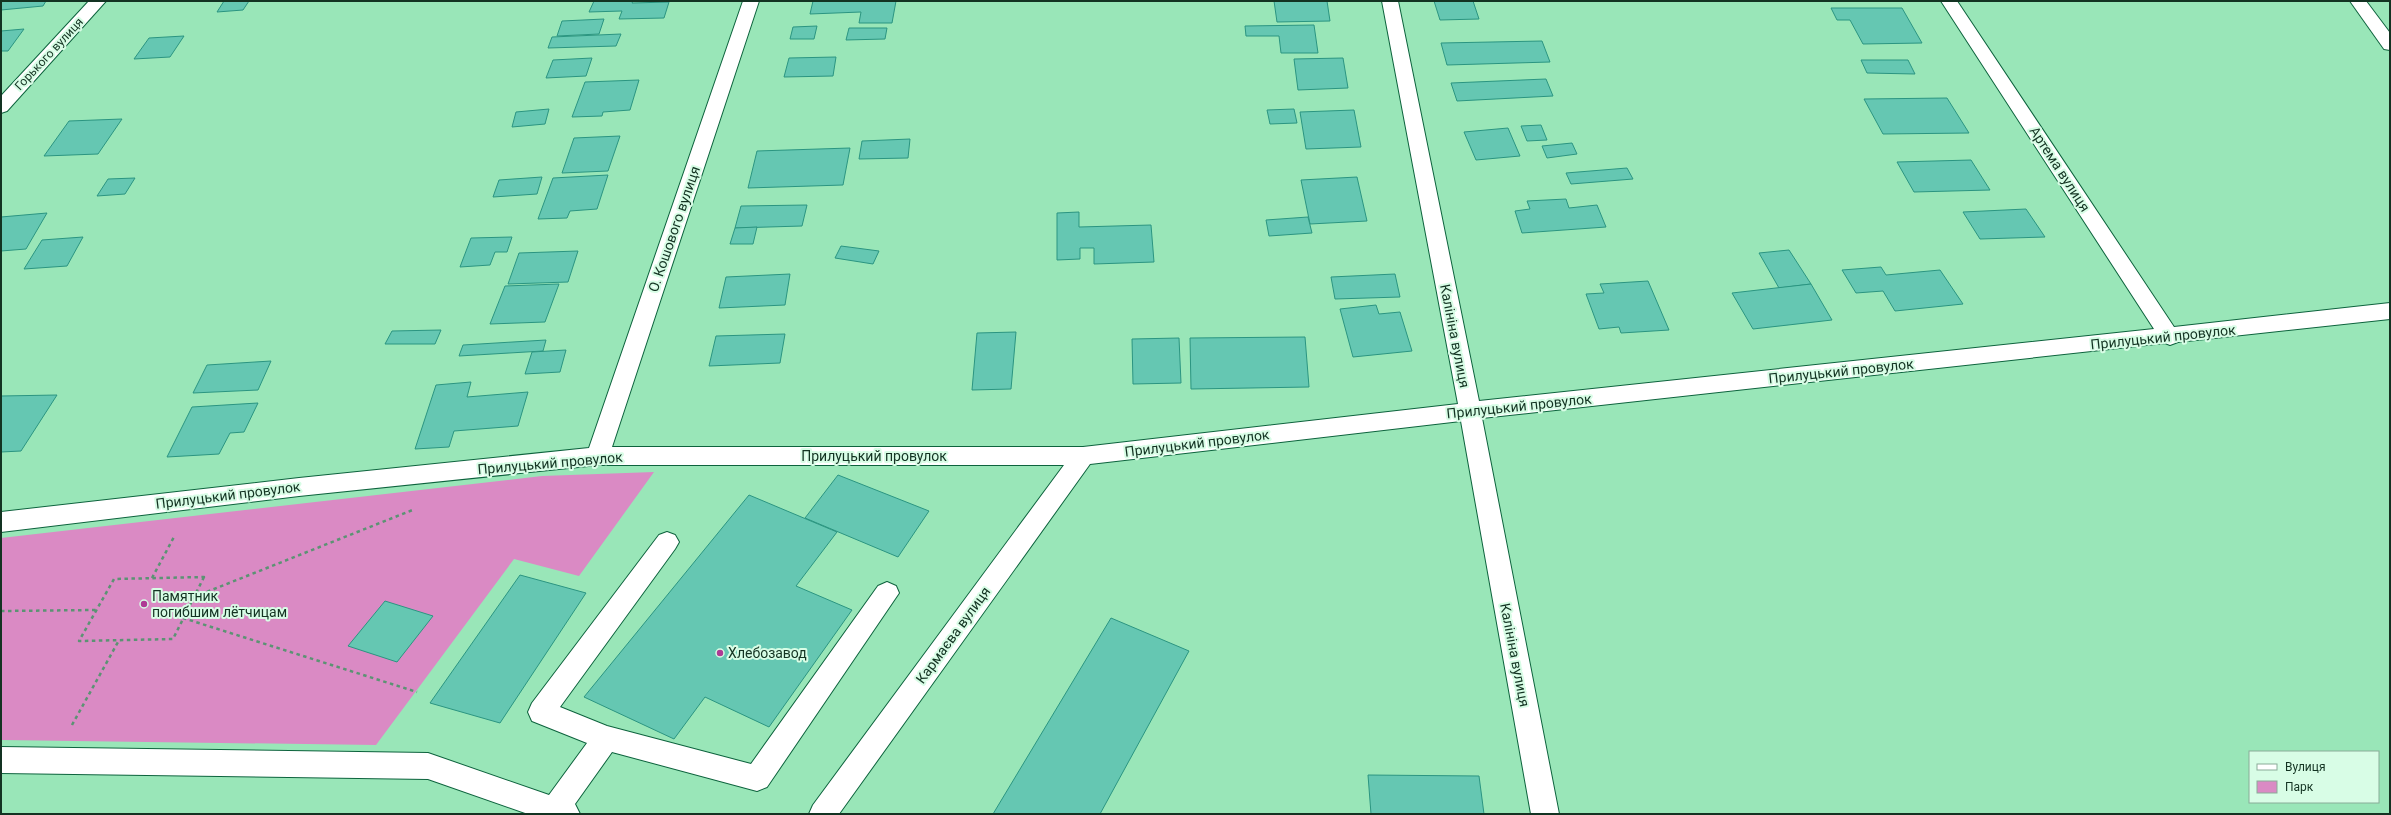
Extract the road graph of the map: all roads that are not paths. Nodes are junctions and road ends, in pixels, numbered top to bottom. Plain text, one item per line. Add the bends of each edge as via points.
1 (98, 1) edge
2 (750, 1) edge
3 (1390, 1) edge
4 (1949, 1) edge
5 (2358, 1) edge
6 (2390, 45) edge
7 (1, 107) edge
8 (2390, 311) edge
9 (2170, 337) junction
10 (1470, 411) junction
11 (598, 456) junction
12 (1083, 456) junction
13 (1, 522) edge
14 (667, 542) dead end
15 (887, 593) dead end
16 (606, 738) junction
17 (1, 760) edge
18 (560, 812) edge
19 (823, 814) edge
20 (1545, 814) edge

1 - 7 street, Горького вулиця
2 - 11 street, О. Кошового вулиця
3 - 10 street, Калініна вулиця
4 - 9 street, Артема вулиця
5 - 6 street
8 - 9 street, Прилуцький провулок
9 - 10 street, Прилуцький провулок
10 - 12 street, Прилуцький провулок
10 - 20 street, Калініна вулиця
11 - 12 street, Прилуцький провулок
11 - 13 street, Прилуцький провулок
12 - 19 street, Кармаєва вулиця
14 - 16 street via 541,712
15 - 16 street via 757,778
16 - 18 street
17 - 18 street via 428,766

